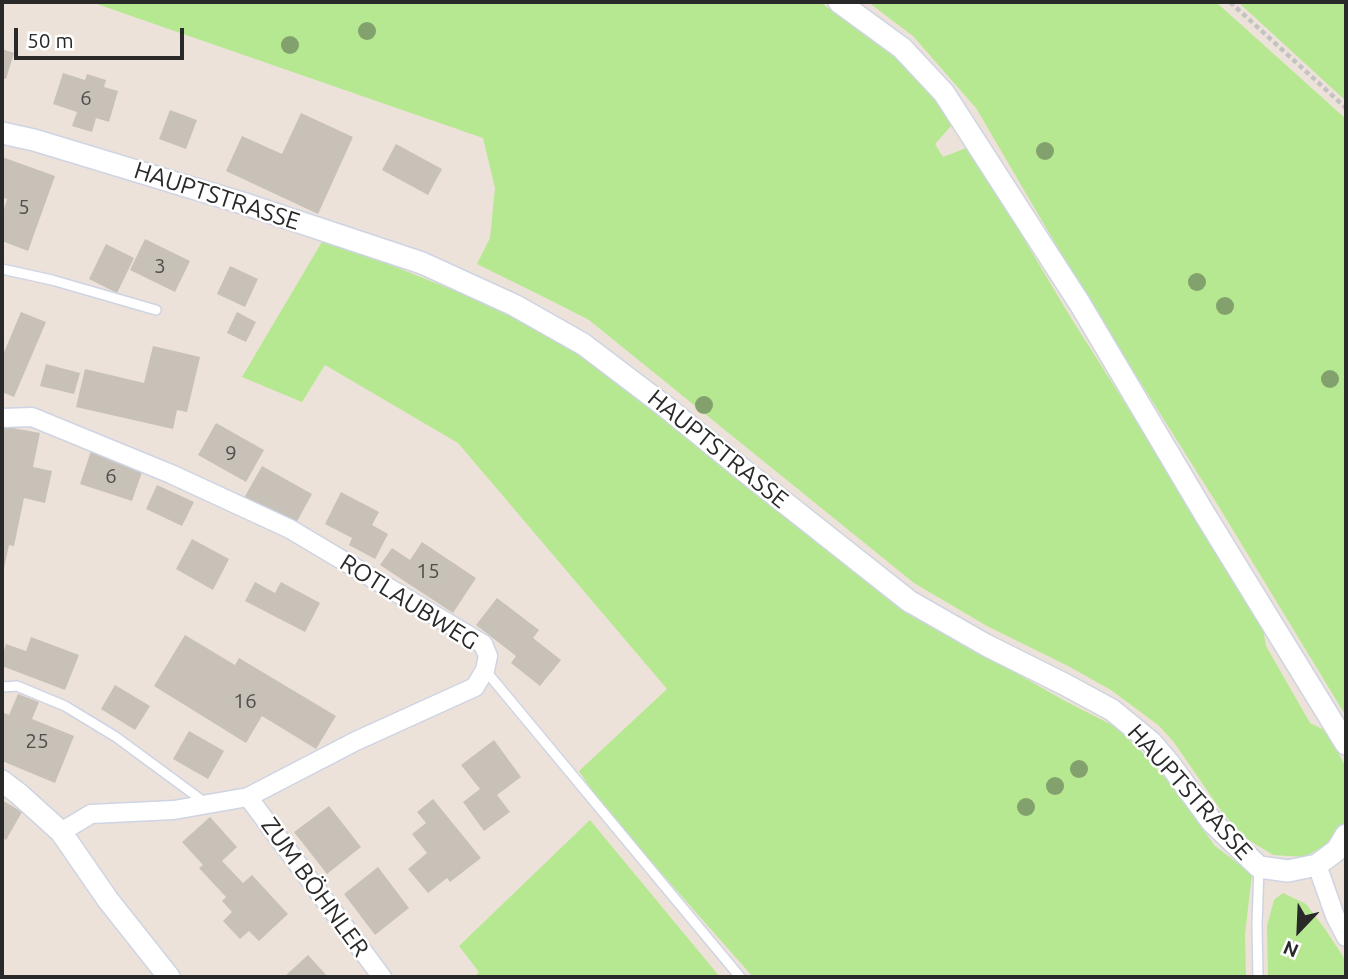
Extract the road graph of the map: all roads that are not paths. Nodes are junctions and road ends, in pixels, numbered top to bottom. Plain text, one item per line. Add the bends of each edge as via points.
1 (839, 2) edge
2 (2, 134) edge
3 (2, 269) edge
4 (156, 310) dead end
5 (2, 418) edge
6 (485, 670) junction
7 (2, 687) edge
8 (1346, 744) edge
9 (2, 781) edge
10 (248, 797) junction
11 (208, 805) junction
12 (61, 832) junction
13 (1346, 835) edge
14 (1317, 865) junction
15 (1259, 867) junction
16 (1346, 937) edge
17 (169, 977) edge
18 (382, 977) edge
19 (740, 977) edge
20 (1258, 977) edge

1 - 8 street via 902,48 944,93 1080,304
2 - 15 street, HAUPTSTRASSE via 34,139 243,203 422,263 554,327 666,407 909,601 1112,710 1151,742 1212,822
3 - 4 lane
5 - 6 street, ROTLAUBWEG via 32,418 290,529 483,644 488,656
6 - 10 street, ROTLAUBWEG via 475,687
6 - 19 lane
7 - 11 lane via 17,687 65,706 116,737
9 - 12 street
10 - 11 street, ROTLAUBWEG
10 - 18 street, ZUM BÖHNLER
11 - 12 street, ROTLAUBWEG via 91,814
12 - 17 street
13 - 14 street via 1337,850
14 - 15 street, HAUPTSTRASSE via 1288,871
14 - 16 street
15 - 20 lane

